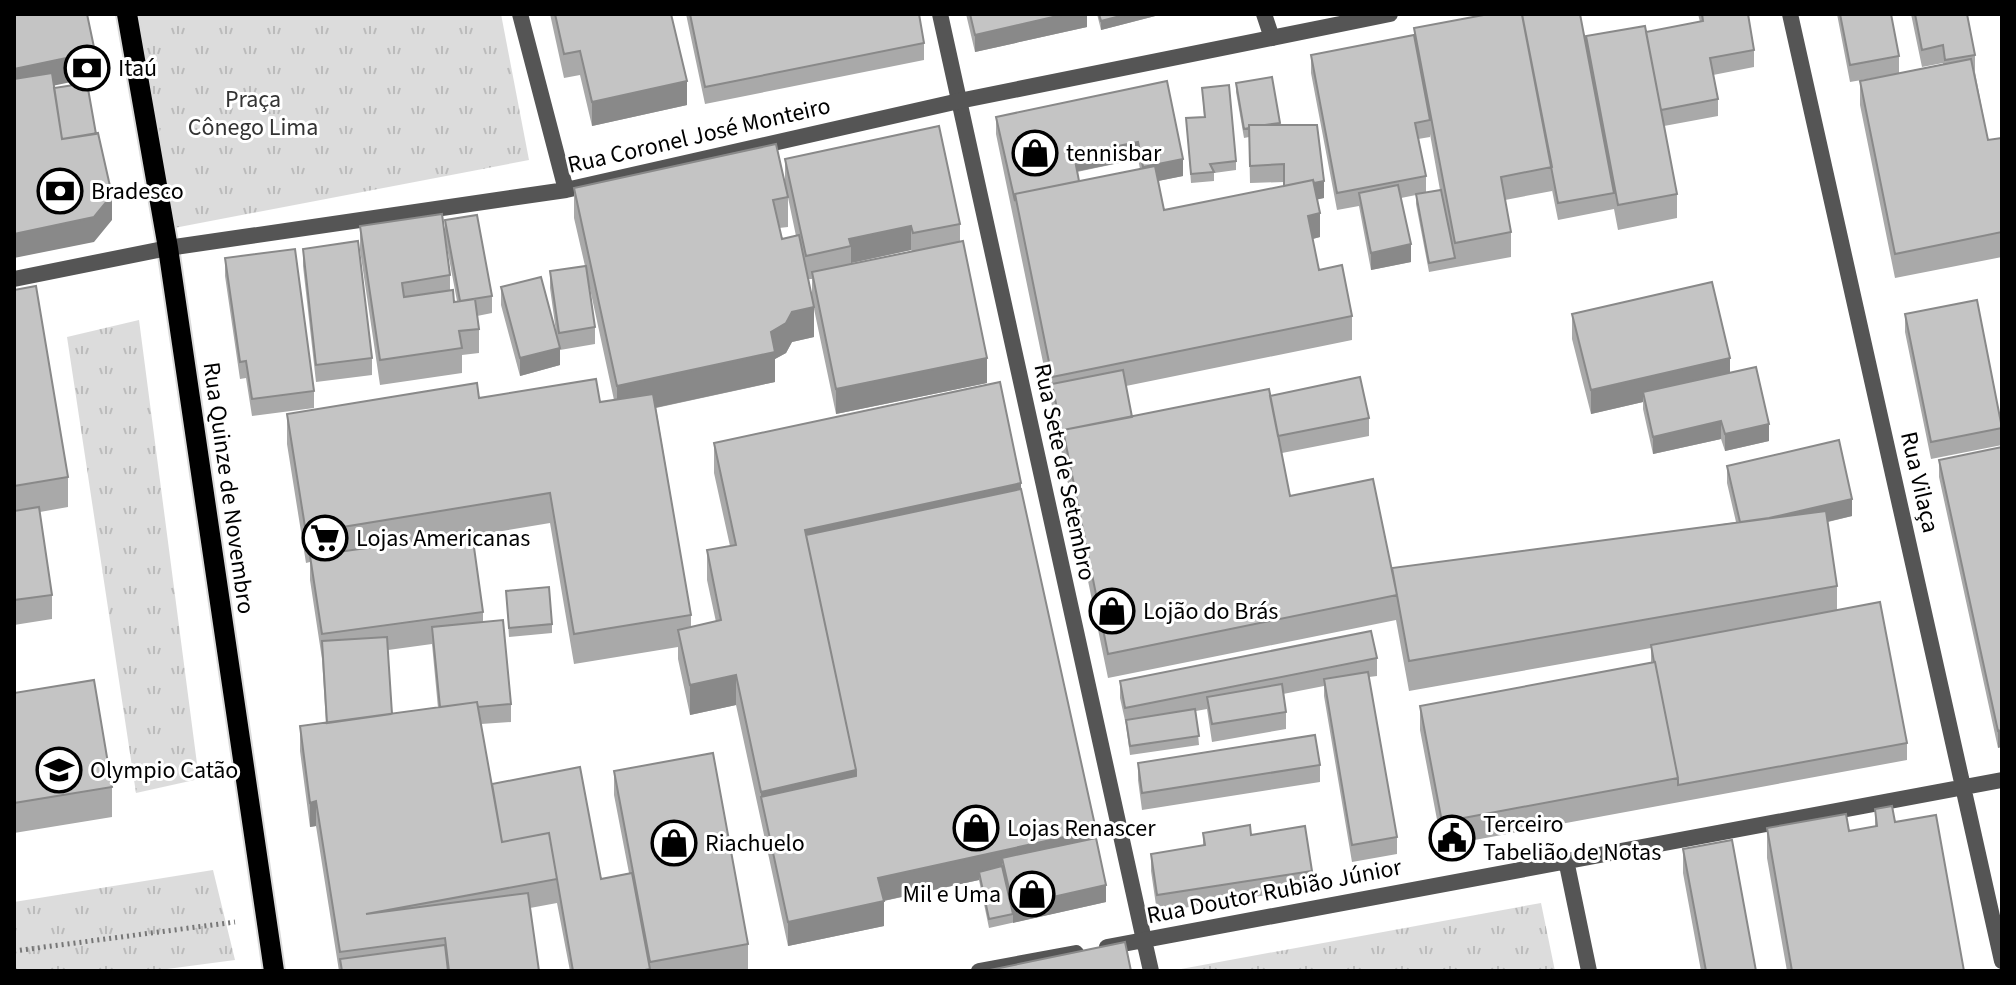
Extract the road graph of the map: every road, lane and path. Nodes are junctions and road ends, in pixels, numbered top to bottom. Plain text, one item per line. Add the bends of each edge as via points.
1 (127, 14) edge
2 (520, 14) edge
3 (940, 14) edge
4 (1264, 14) edge
5 (1390, 14) edge
6 (1790, 14) edge
7 (1272, 38) junction
8 (959, 101) junction
9 (566, 190) junction
10 (168, 248) junction
11 (14, 279) edge
12 (2002, 780) edge
13 (1964, 786) junction
14 (1566, 860) junction
15 (266, 918) junction
16 (1144, 940) junction
17 (14, 951) edge
18 (2002, 961) edge
19 (274, 971) edge
20 (979, 971) edge
21 (1151, 971) edge
22 (1589, 971) edge

1 - 10 main road, Rua Quinze de Novembro
2 - 9 street
3 - 8 street, Rua Sete de Setembro
4 - 7 street
5 - 7 street, Rua Coronel José Monteiro
6 - 13 street, Rua Vilaça
7 - 8 street, Rua Coronel José Monteiro
8 - 9 street, Rua Coronel José Monteiro
8 - 16 street, Rua Sete de Setembro
9 - 10 street, Rua Coronel José Monteiro
10 - 11 street, Rua Coronel José Monteiro
10 - 15 main road, Rua Quinze de Novembro
12 - 13 street, Rua Doutor Rubião Júnior
13 - 14 street, Rua Doutor Rubião Júnior
13 - 18 street, Rua Vilaça
14 - 16 street, Rua Doutor Rubião Júnior
14 - 22 street
15 - 17 path
15 - 19 main road, Rua Quinze de Novembro
16 - 20 street, Rua Doutor Rubião Júnior
16 - 21 street, Rua Sete de Setembro

